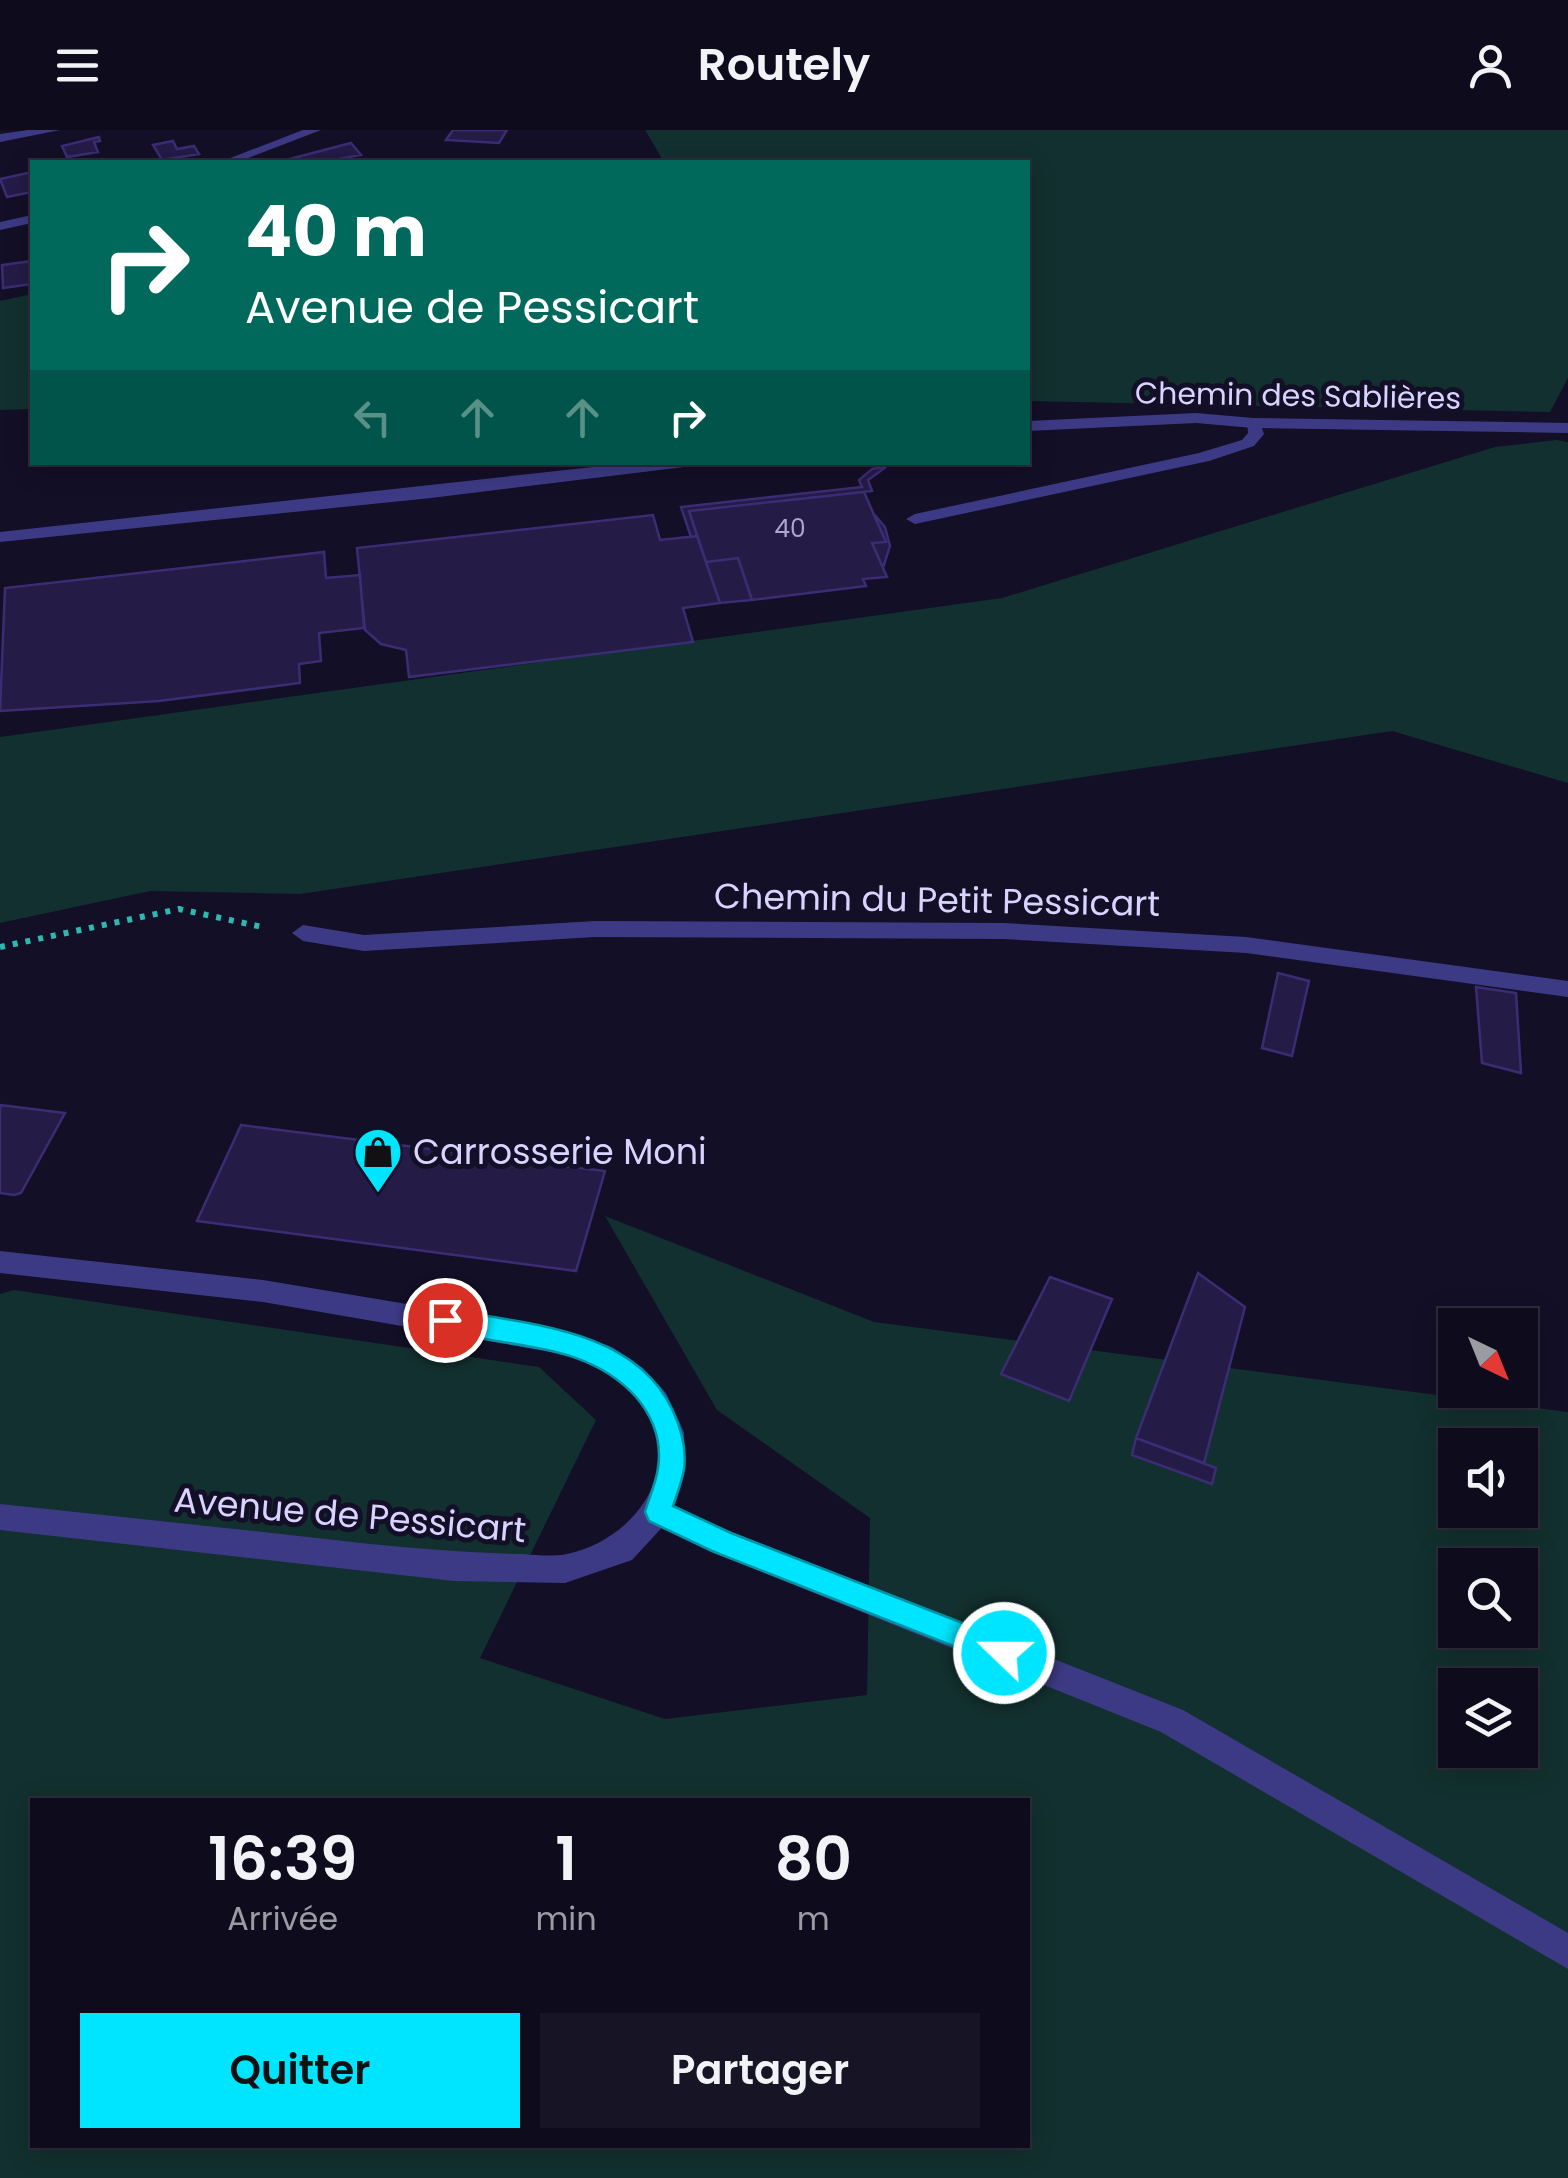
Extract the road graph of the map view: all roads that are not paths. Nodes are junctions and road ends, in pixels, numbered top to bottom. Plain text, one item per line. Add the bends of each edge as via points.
1 (54, 130) edge
2 (315, 130) edge
3 (0, 138) edge
4 (232, 160) edge
5 (30, 219) edge
6 (0, 226) edge
7 (1253, 423) junction
8 (1030, 426) edge
9 (1568, 428) edge
10 (660, 465) edge
11 (915, 519) dead end
12 (0, 537) edge
13 (303, 932) road end
14 (1568, 989) edge
15 (0, 1262) edge
16 (658, 1512) junction
17 (0, 1517) edge
18 (1568, 1952) edge

1 - 3 street
2 - 4 street
5 - 6 street
7 - 8 street, Chemin des Sablières via 1196,418
7 - 9 street, Chemin des Sablières
7 - 11 street via 1256,434 1248,443 1203,456
10 - 12 street
13 - 14 street, Chemin du Petit Pessicart via 364,943 595,928 1022,932 1246,945
15 - 16 street, Avenue de Pessicart via 263,1290 518,1331 602,1355 656,1402 670,1432 671,1468
16 - 17 street, Avenue de Pessicart via 622,1550 565,1569 454,1567
16 - 18 street via 1172,1721

